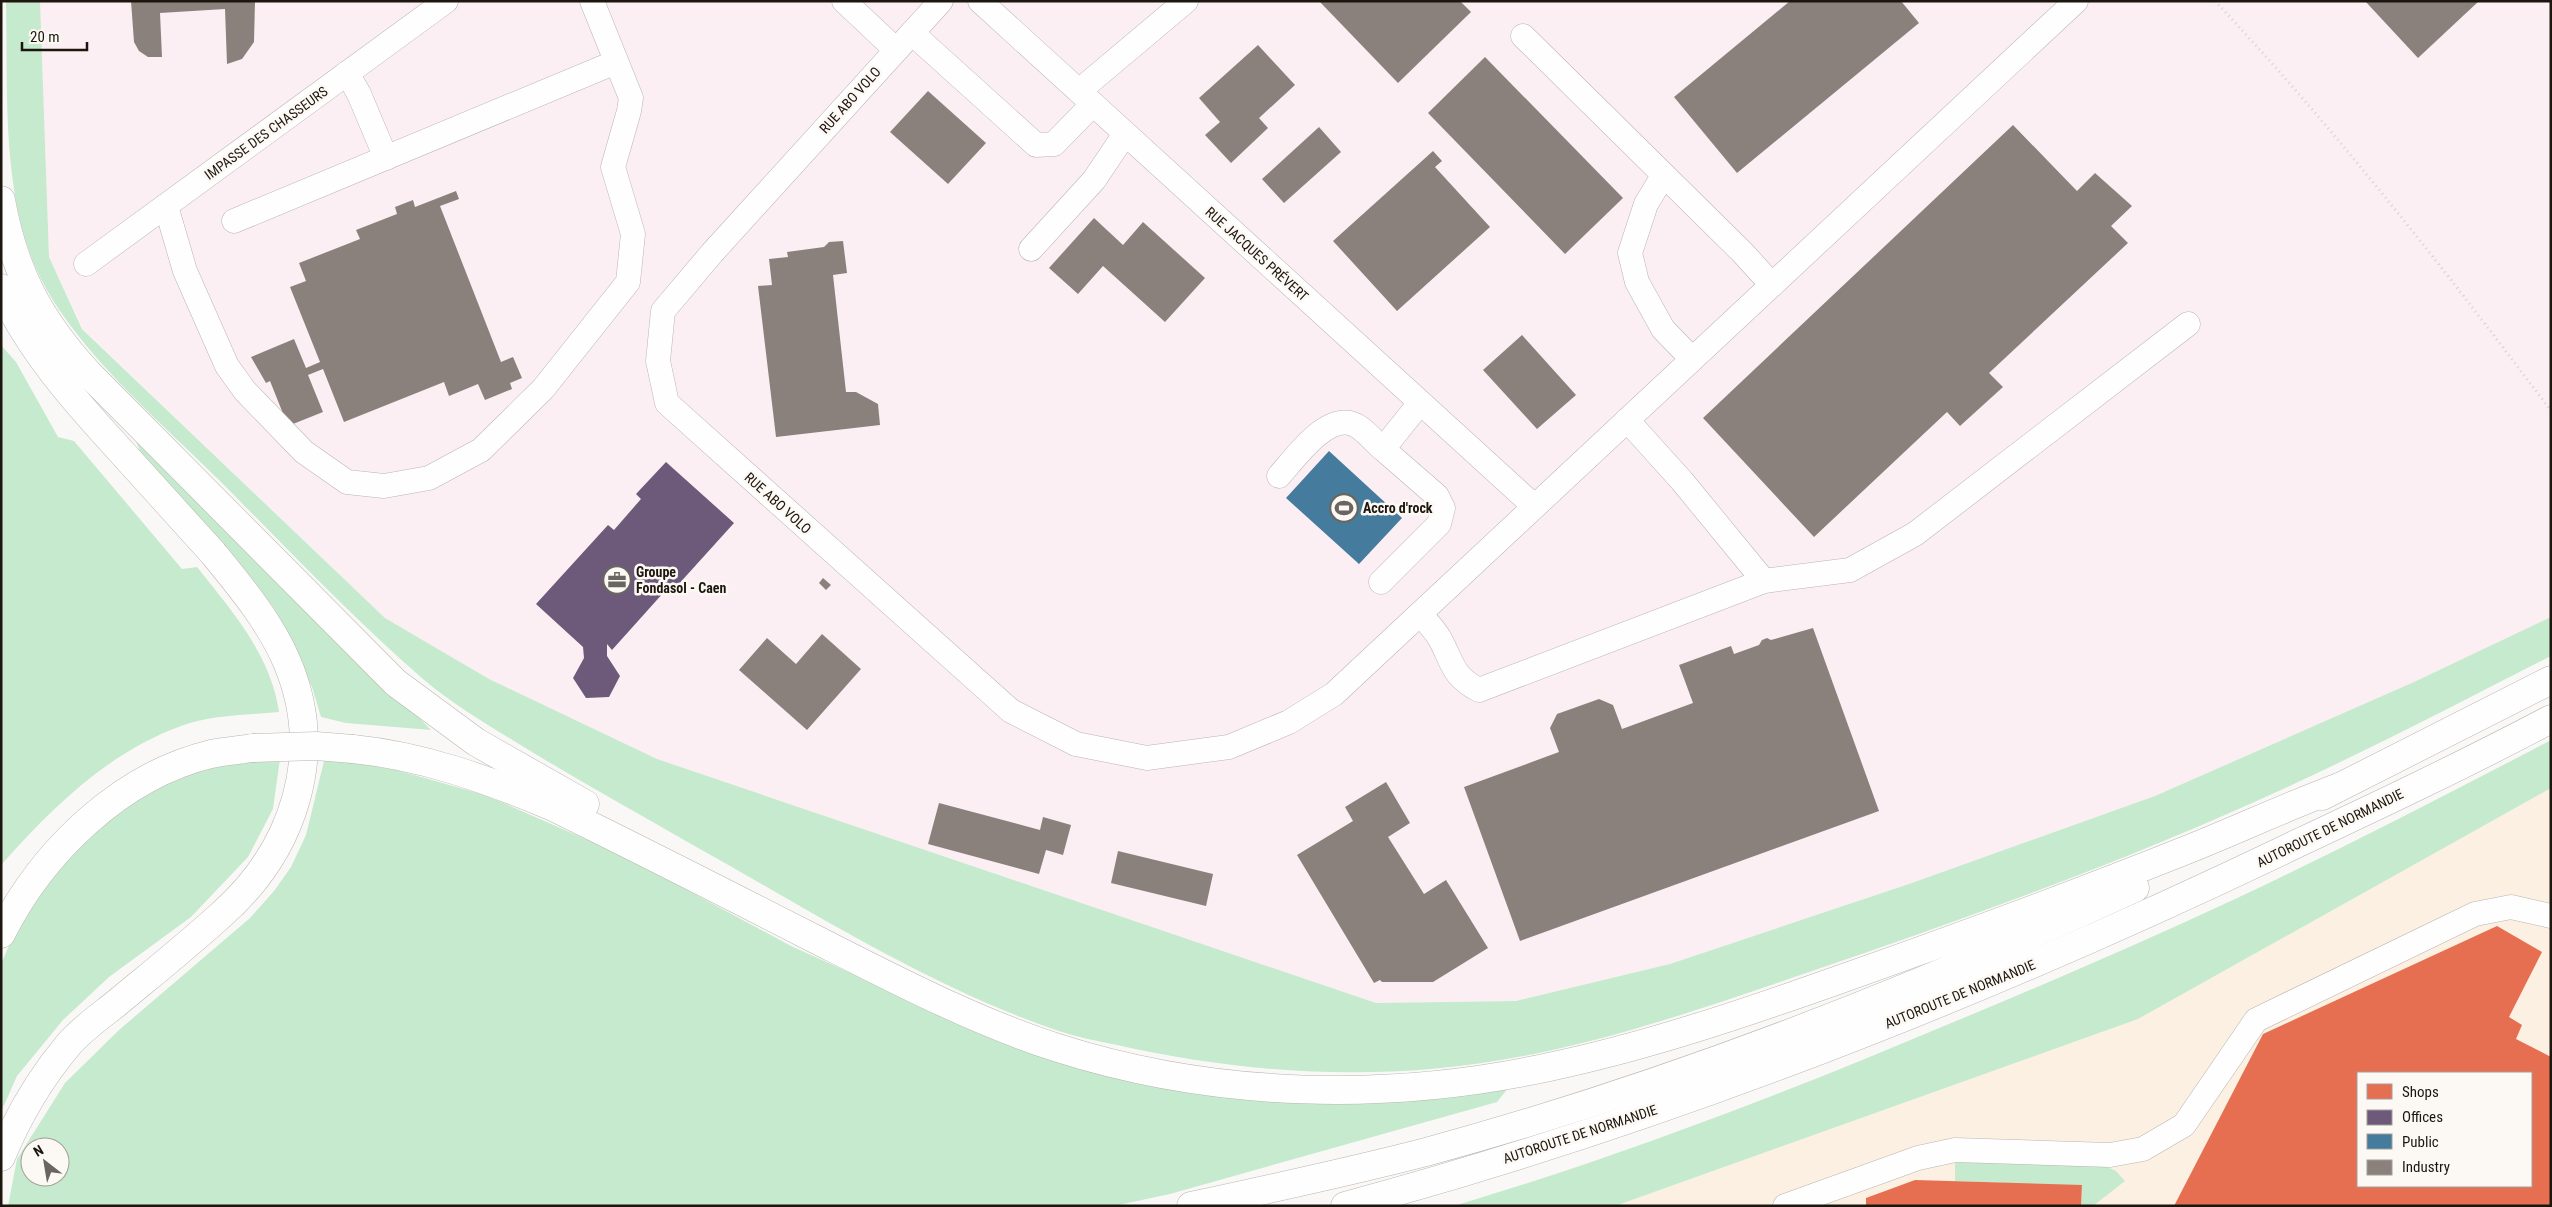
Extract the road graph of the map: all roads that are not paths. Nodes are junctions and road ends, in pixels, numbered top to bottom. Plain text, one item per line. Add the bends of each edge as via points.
1 (446, 1) edge
2 (592, 1) edge
3 (844, 1) edge
4 (941, 1) edge
5 (980, 1) edge
6 (1186, 1) edge
7 (2076, 1) edge
8 (912, 33) junction
9 (1523, 36) dead end
10 (896, 50) junction
11 (616, 62) junction
12 (347, 73) junction
13 (1086, 98) junction
14 (1125, 134) junction
15 (386, 158) junction
16 (1663, 176) junction
17 (1, 200) edge
18 (166, 206) junction
19 (234, 221) dead end
20 (1031, 249) dead end
21 (86, 264) dead end
22 (1772, 285) junction
23 (1, 288) edge
24 (2188, 324) dead end
25 (1692, 359) junction
26 (1420, 403) junction
27 (1627, 420) junction
28 (1383, 449) junction
29 (1278, 476) dead end
30 (1534, 506) junction
31 (1764, 581) junction
32 (1381, 582) dead end
33 (1420, 614) junction
34 (2551, 680) edge
35 (2551, 719) edge
36 (2339, 786) junction
37 (651, 855) junction
38 (2551, 916) edge
39 (1, 934) edge
40 (1, 1157) edge
41 (1821, 1200) edge
42 (1191, 1206) edge
43 (1345, 1206) edge
44 (1785, 1206) edge

1 - 12 street, IMPASSE DES CHASSEURS
2 - 11 street
3 - 10 street
4 - 8 street, RUE ABO VOLO
5 - 13 street, RUE JACQUES PRÉVERT
6 - 13 street
7 - 22 street, RUE ABO VOLO
8 - 10 street, RUE ABO VOLO
8 - 13 street via 1036,145 1054,144
9 - 16 street
10 - 33 street, RUE ABO VOLO via 663,311 658,361 667,403 1010,712 1076,744 1146,758 1229,747 1289,722 1334,694
11 - 15 street
11 - 18 street via 631,98 613,168 633,234 628,282 543,389 522,410 481,450 429,478 384,486 347,482 304,452 245,391 228,366 185,271
12 - 15 street via 360,94
12 - 18 street, IMPASSE DES CHASSEURS
13 - 14 street, RUE JACQUES PRÉVERT
14 - 20 street via 1094,180
14 - 26 street, RUE JACQUES PRÉVERT
15 - 19 street
16 - 22 street
16 - 25 street via 1646,204 1630,253 1637,282 1663,329
17 - 37 highway via 22,277 61,342 367,656 431,710 476,742 601,813
18 - 21 street, IMPASSE DES CHASSEURS
22 - 25 street, RUE ABO VOLO
23 - 40 highway via 41,357 67,391 213,553 272,634 287,661 296,688 304,749 292,812 265,869 223,914 70,1042 24,1110
24 - 31 street via 1915,534 1850,570
25 - 27 street, RUE ABO VOLO
26 - 28 street
26 - 30 street, RUE JACQUES PRÉVERT
27 - 30 street, RUE ABO VOLO
27 - 31 street
28 - 29 street via 1355,424 1340,422 1323,429
28 - 32 street via 1437,496 1443,508 1439,524
30 - 33 street, RUE ABO VOLO
31 - 33 street via 1479,690 1464,682 1454,671 1439,637
34 - 36 highway
35 - 43 highway, AUTOROUTE DE NORMANDIE via 2200,891 1999,979 1726,1085 1565,1140
36 - 37 highway via 2038,907 1687,1032 1548,1068 1453,1083 1388,1088 1240,1086 1127,1067 1062,1049 946,1003
36 - 42 highway via 2282,819 2016,943 1721,1058 1573,1108 1426,1152
37 - 39 highway, bridge via 492,781 398,754 316,746 253,748 212,754 179,765 109,805 79,829 41,870
38 - 41 street via 2511,907 2475,914 2256,1020 2184,1125 2144,1149 2110,1155 1955,1150 1918,1158
41 - 44 street

